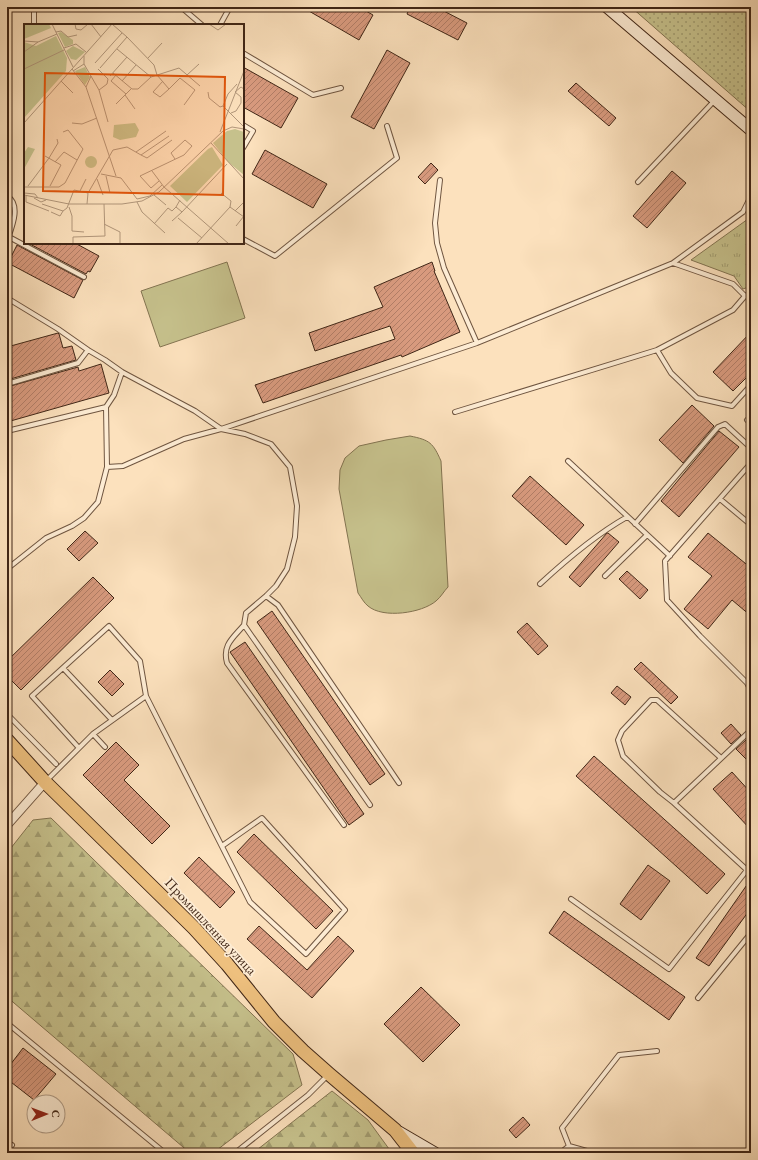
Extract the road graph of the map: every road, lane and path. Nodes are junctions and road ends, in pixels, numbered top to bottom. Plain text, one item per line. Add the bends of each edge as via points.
1 (34, 7) edge
2 (181, 7) edge
3 (230, 7) edge
4 (607, 7) edge
5 (34, 24) edge
6 (201, 24) edge
7 (221, 24) edge
8 (244, 54) edge
9 (341, 88) dead end
10 (715, 99) junction
11 (244, 126) edge
12 (387, 126) dead end
13 (751, 130) edge
14 (244, 146) edge
15 (440, 180) dead end
16 (638, 182) dead end
17 (7, 196) edge
18 (751, 196) edge
19 (8, 239) edge
20 (244, 240) edge
21 (673, 263) junction
22 (84, 277) dead end
23 (751, 294) edge
24 (745, 296) junction
25 (7, 298) edge
26 (477, 343) junction
27 (88, 350) junction
28 (657, 350) junction
29 (122, 372) junction
30 (7, 384) edge
31 (751, 385) edge
32 (106, 407) junction
33 (455, 412) dead end
34 (747, 420) dead end
35 (751, 424) edge
36 (221, 429) junction
37 (7, 431) edge
38 (751, 448) edge
39 (568, 461) dead end
40 (751, 463) edge
41 (107, 467) junction
42 (720, 499) junction
43 (627, 517) junction
44 (635, 524) junction
45 (751, 525) edge
46 (647, 535) junction
47 (670, 556) junction
48 (7, 569) edge
49 (605, 576) dead end
50 (540, 584) dead end
51 (266, 596) junction
52 (244, 624) junction
53 (63, 668) junction
54 (751, 678) edge
55 (747, 683) junction
56 (751, 691) edge
57 (146, 696) junction
58 (7, 714) edge
59 (112, 720) junction
60 (751, 730) edge
61 (93, 734) junction
62 (7, 740) edge
63 (105, 747) dead end
64 (80, 748) junction
65 (721, 758) junction
66 (56, 764) dead end
67 (45, 782) junction
68 (399, 783) dead end
69 (674, 803) junction
70 (370, 805) dead end
71 (7, 825) edge
72 (344, 825) dead end
73 (222, 846) junction
74 (571, 899) dead end
75 (751, 933) edge
76 (698, 998) dead end
77 (7, 1023) edge
78 (657, 1051) dead end
79 (329, 1074) junction
80 (395, 1130) junction
81 (12, 1145) dead end
82 (569, 1146) junction
83 (7, 1151) edge
84 (165, 1153) edge
85 (235, 1153) edge
86 (413, 1153) edge
87 (435, 1153) edge
88 (560, 1153) edge
89 (594, 1153) edge

1 - 5 lane
2 - 6 lane
3 - 7 lane
4 - 10 main road
8 - 9 lane via 313,95
10 - 13 main road
10 - 16 lane
11 - 14 lane via 253,132
12 - 20 lane via 397,158 275,256
15 - 26 lane via 435,223 437,243 444,268
17 - 19 lane via 13,203 14,210
18 - 21 lane via 743,212
19 - 22 lane
21 - 24 lane via 733,284
21 - 26 lane
23 - 24 lane
24 - 28 lane via 733,310
25 - 27 lane
26 - 36 lane
27 - 29 lane
27 - 30 lane via 78,363
28 - 31 lane via 671,373 697,398 732,406
28 - 33 lane
29 - 32 lane
29 - 36 lane via 196,411
32 - 37 lane
32 - 41 lane
34 - 35 lane
36 - 41 lane via 184,439 123,466
36 - 51 lane via 245,434 271,444 290,467 297,506 295,537 287,569
38 - 44 lane via 725,424 718,427
39 - 43 lane
40 - 42 lane
41 - 48 lane via 98,502 84,518 46,538
42 - 45 lane
42 - 47 lane
43 - 44 lane
43 - 50 lane via 563,562
44 - 46 lane
46 - 47 lane
46 - 49 lane
47 - 55 lane via 665,561 667,600
51 - 52 lane via 246,613
51 - 68 lane via 278,606
52 - 70 lane
52 - 72 lane via 227,645 227,663
53 - 57 lane via 109,626 140,661
53 - 59 lane
53 - 64 lane via 32,696
54 - 55 lane
55 - 56 lane
57 - 59 lane
57 - 73 lane
58 - 66 lane
59 - 61 lane
60 - 65 lane
61 - 63 lane
61 - 64 lane
62 - 67 main road, Промышленная улица
64 - 67 lane
65 - 69 lane
65 - 69 lane via 657,700 651,700 622,731 618,740 623,756
67 - 71 street
67 - 79 main road, Промышленная улица via 194,928 274,1022
69 - 74 lane via 747,870 669,970
73 - 73 lane via 250,902 306,954 345,910 262,818
75 - 76 lane
77 - 84 lane
78 - 82 lane via 619,1056 562,1128
79 - 80 main road, Промышленная улица
79 - 85 lane via 308,1095
80 - 86 main road, Промышленная улица
80 - 87 main road
81 - 83 lane
82 - 88 lane
82 - 89 lane

